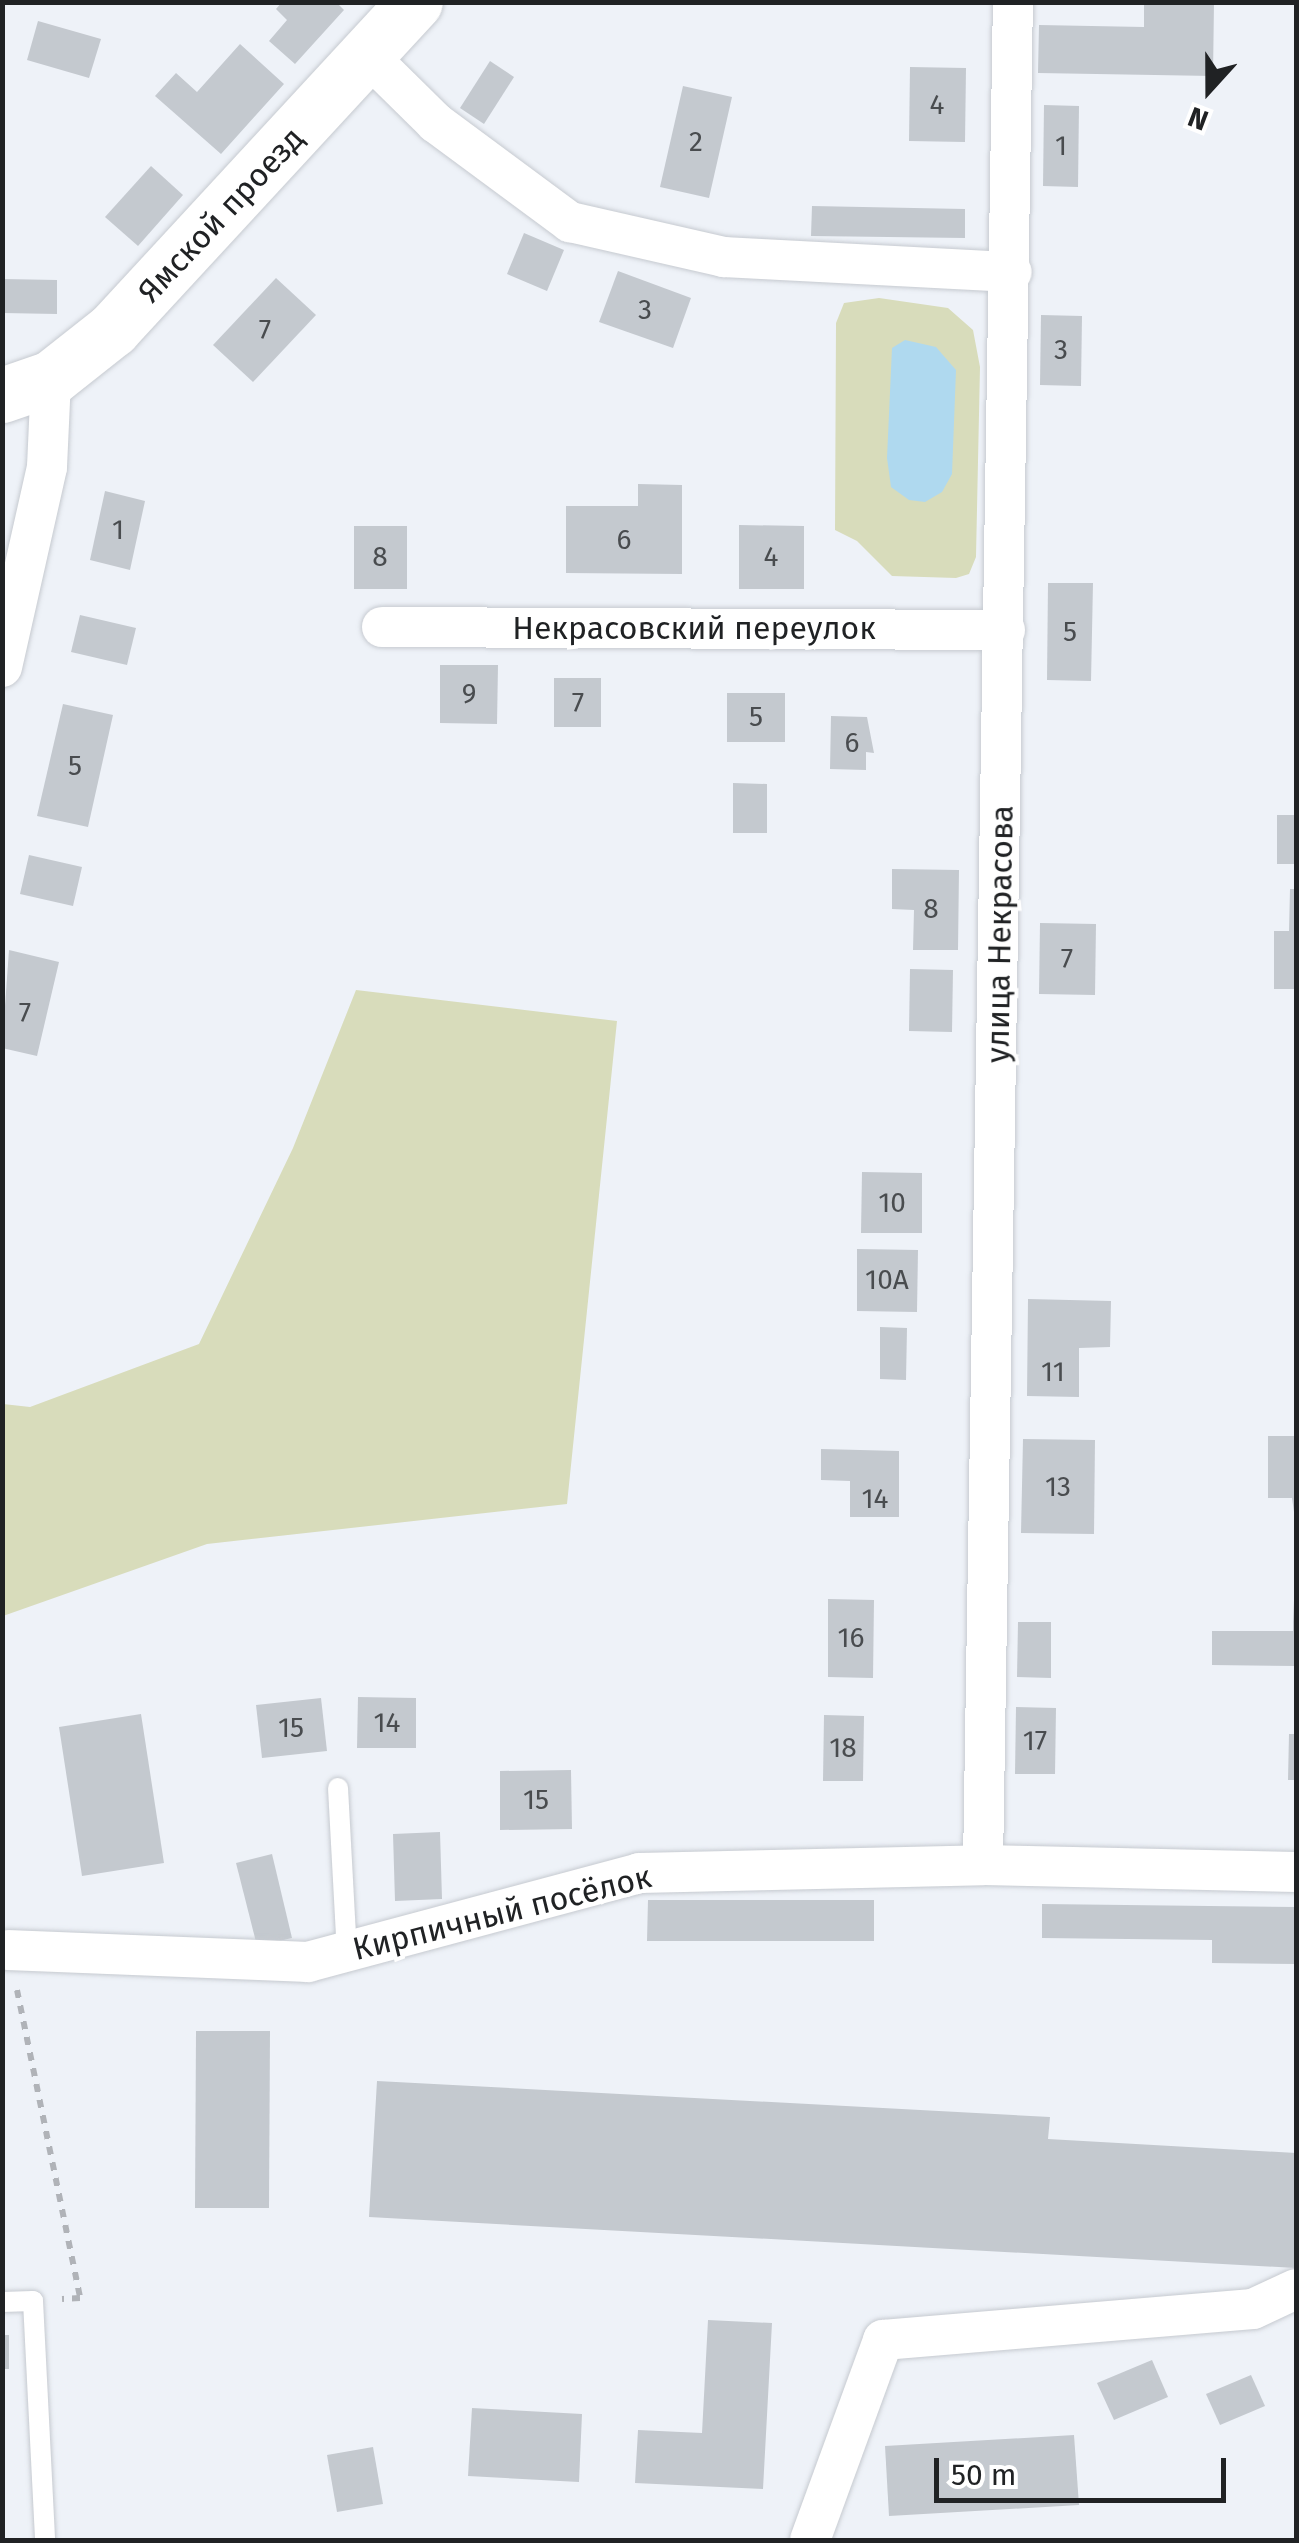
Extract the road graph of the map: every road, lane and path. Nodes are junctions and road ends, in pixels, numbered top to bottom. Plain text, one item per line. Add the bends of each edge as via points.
1 (414, 2) edge
2 (1013, 2) edge
3 (368, 56) junction
4 (1012, 272) junction
5 (27, 387) edge
6 (382, 627) dead end
7 (1005, 630) junction
8 (2, 667) edge
9 (338, 1788) dead end
10 (983, 1865) junction
11 (1296, 1872) edge
12 (8, 1950) joint
13 (347, 1952) junction
14 (1296, 2289) edge
15 (32, 2301) junction
16 (2, 2302) edge
17 (45, 2540) edge
18 (810, 2540) edge

1 - 3 main road, Ямской проезд
2 - 4 street, улица Некрасова
3 - 4 street via 436,123 570,222 724,257
3 - 5 main road, Ямской проезд via 113,329
4 - 7 street, улица Некрасова
5 - 8 street via 47,467
6 - 7 street, Некрасовский переулок
7 - 10 street, улица Некрасова
9 - 13 lane
10 - 11 street, Кирпичный посёлок
10 - 13 street, Кирпичный посёлок via 638,1872
12 - 13 street, Кирпичный посёлок via 308,1962
12 - 15 path via 80,2298
14 - 18 street via 1253,2309 883,2340
15 - 16 lane
15 - 17 lane

